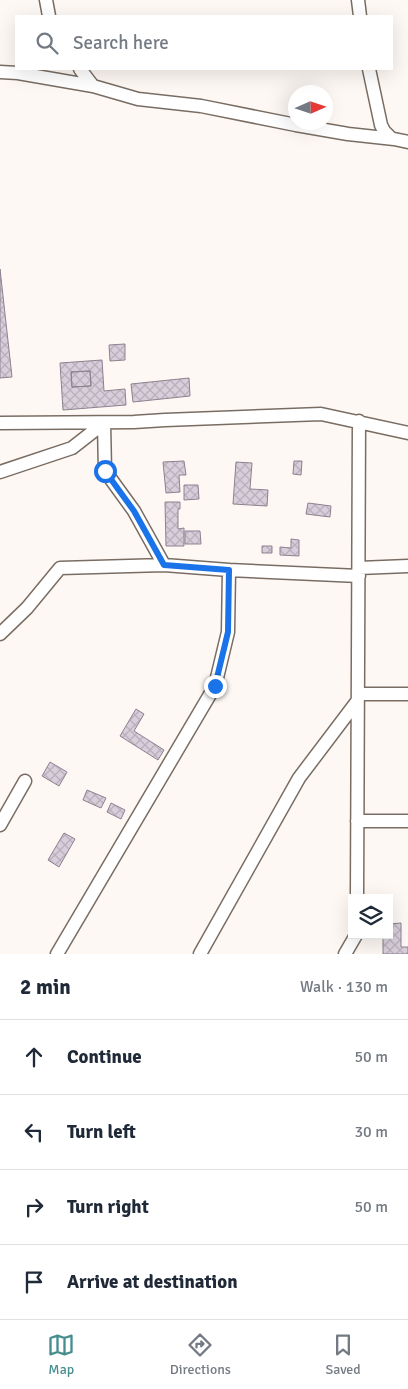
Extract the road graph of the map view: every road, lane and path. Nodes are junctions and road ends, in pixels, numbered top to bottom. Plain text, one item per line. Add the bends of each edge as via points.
1 (46, 0) edge
2 (358, 0) edge
3 (49, 15) edge
4 (360, 15) edge
5 (81, 70) edge
6 (369, 70) edge
7 (0, 72) edge
8 (93, 86) junction
9 (391, 138) junction
10 (408, 142) edge
11 (359, 421) junction
12 (104, 422) junction
13 (0, 423) edge
14 (408, 433) edge
15 (0, 472) edge
16 (164, 565) junction
17 (408, 566) edge
18 (229, 570) junction
19 (359, 572) junction
20 (0, 634) edge
21 (408, 694) edge
22 (358, 697) junction
23 (25, 781) dead end
24 (357, 821) junction
25 (408, 821) edge
26 (0, 825) edge
27 (357, 894) edge
28 (354, 939) edge
29 (357, 939) edge
30 (57, 954) edge
31 (200, 954) edge
32 (345, 954) edge
33 (357, 954) edge

1 - 3 street
2 - 4 street
5 - 8 street
6 - 9 street via 382,125
7 - 8 street
8 - 9 street via 138,99 201,106 348,134
9 - 10 street
11 - 12 street via 321,414
11 - 14 street
11 - 19 street
12 - 13 street
12 - 15 street via 72,448
12 - 16 street via 105,471 134,511
16 - 18 street
16 - 20 street via 60,568
17 - 19 street
18 - 19 street
18 - 30 street via 228,632 215,686
19 - 22 street
21 - 22 street
22 - 24 street
22 - 31 street via 299,778
23 - 26 street
24 - 25 street
24 - 27 street
28 - 32 street
29 - 33 street

